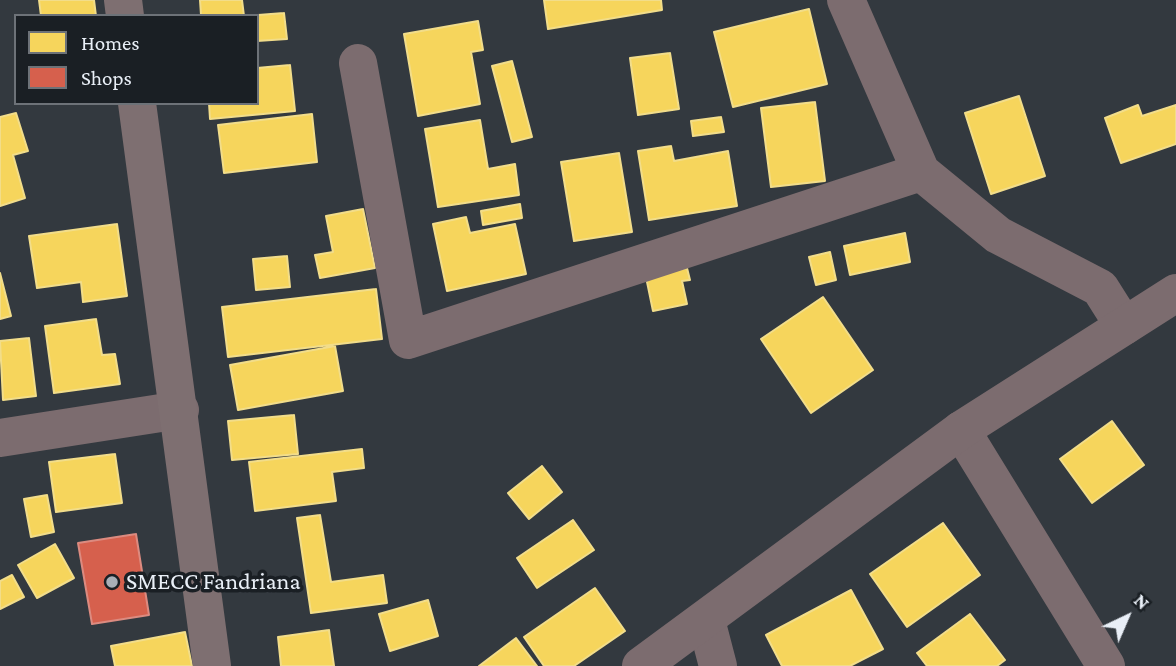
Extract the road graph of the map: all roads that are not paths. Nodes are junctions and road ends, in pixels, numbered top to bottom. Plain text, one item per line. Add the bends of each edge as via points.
1 (846, 0) edge
2 (358, 63) dead end
3 (137, 105) edge
4 (921, 172) junction
5 (1176, 293) edge
6 (1124, 326) junction
7 (180, 410) junction
8 (961, 430) junction
9 (0, 439) edge
10 (706, 621) junction
11 (212, 666) edge
12 (641, 666) edge
13 (718, 666) edge
14 (1107, 666) edge

1 - 4 street
2 - 4 street via 408,340
3 - 7 main road
4 - 6 street via 998,235 1100,288
5 - 6 street
6 - 8 street
7 - 9 street
7 - 11 main road
8 - 10 street
8 - 14 street
10 - 12 street
10 - 13 street

